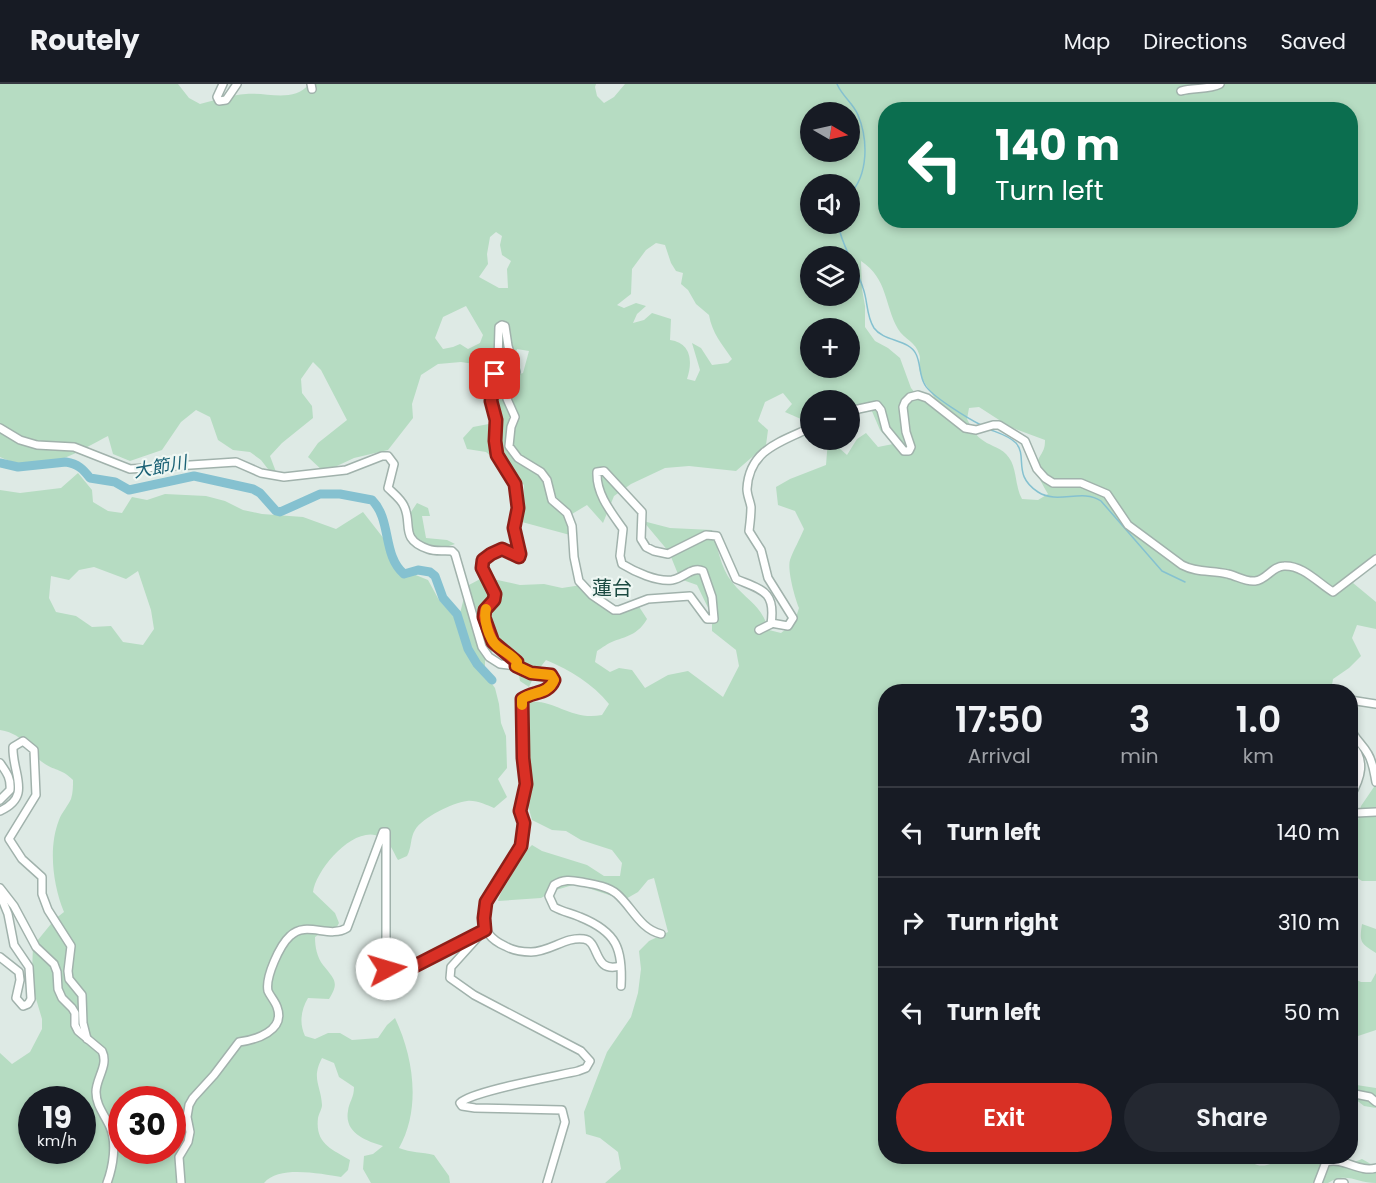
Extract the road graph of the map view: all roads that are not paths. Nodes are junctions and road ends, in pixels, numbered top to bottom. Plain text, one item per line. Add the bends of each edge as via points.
1 (223, 84) edge
2 (237, 84) edge
3 (1220, 84) edge
4 (1181, 91) dead end
5 (860, 409) edge
6 (0, 428) edge
7 (800, 433) edge
8 (1376, 559) edge
9 (771, 623) junction
10 (759, 630) dead end
11 (516, 666) junction
12 (1358, 701) edge
13 (1376, 704) edge
14 (1358, 742) edge
15 (1358, 753) edge
16 (0, 764) edge
17 (1358, 780) edge
18 (1376, 782) edge
19 (0, 800) edge
20 (0, 811) edge
21 (1376, 812) edge
22 (1358, 813) edge
23 (0, 888) edge
24 (0, 894) edge
25 (485, 930) junction
26 (661, 934) dead end
27 (0, 957) edge
28 (620, 966) junction
29 (621, 986) dead end
30 (87, 1039) junction
31 (1358, 1095) edge
32 (1376, 1102) edge
33 (1325, 1164) edge
34 (1346, 1164) edge
35 (1376, 1168) edge
36 (107, 1183) edge
37 (180, 1183) edge
38 (547, 1183) edge
39 (1318, 1183) edge
40 (1338, 1183) edge
41 (1344, 1183) edge

1 - 2 street via 219,101 226,100
3 - 4 street
5 - 8 street via 877,405 886,429 903,451 911,447 903,407 918,394 965,428 976,430 993,424 1006,428 1024,441 1045,478 1053,483 1081,483 1107,494 1128,525 1192,570 1255,581 1284,566 1306,573 1333,592
6 - 11 street via 20,440 74,447 130,469 236,462 261,473 284,477 346,470 388,456 394,464 388,488 404,505 410,537 428,549 455,554 482,647 500,664
7 - 9 street via 758,456 747,491 749,531 760,550 768,578 793,618 788,626
9 - 10 street
9 - 11 street via 773,609 766,592 736,579 717,536 706,535 668,554 654,552 641,539 642,512 604,471 597,472 598,488 623,529 622,564 642,574 672,580 700,570 712,597 714,619 707,619 690,596 648,599 614,610 584,587 577,575 574,536 567,513 552,500 541,472 518,458 509,446 515,417 507,399 516,372 506,326 502,325 491,401 497,455 515,484 518,508 514,528 520,554 519,557 502,549 483,560 482,568 495,594 485,610 487,625 493,642 514,658
11 - 25 street via 531,673 551,675 554,680 544,692 522,699 526,784 520,811 524,823 521,846 486,902
12 - 13 street
14 - 18 street via 1371,762
15 - 17 street via 1362,761
16 - 19 street via 10,782 10,790
20 - 30 street via 17,799 18,780 12,756 13,747 23,741 34,750 37,788 9,839 22,860 42,877 42,894 48,910 71,946 69,980 82,995
21 - 22 street
23 - 30 street via 36,947 54,964 58,989 75,1013 78,1031
24 - 27 street via 14,945 29,967 28,1005 23,1006 16,998 19,972
25 - 28 street via 491,939 510,949 529,952 578,938 588,939 600,961
25 - 37 street via 399,974 389,972 383,832 347,928 332,933 305,929 292,933 280,950 270,978 268,990 278,1007 272,1030 239,1042 193,1098 187,1117 188,1142 180,1157
25 - 38 street via 450,968 450,978 474,995 581,1051 590,1060 586,1068 578,1071 482,1093 459,1103 475,1108 562,1110 565,1122
26 - 28 street via 651,932 619,895 608,889 569,880 554,885 549,896 554,908 605,930 618,949
28 - 29 street
30 - 36 street via 104,1056 96,1091 97,1104 113,1136
31 - 32 street
33 - 39 street
34 - 35 street
40 - 41 street

